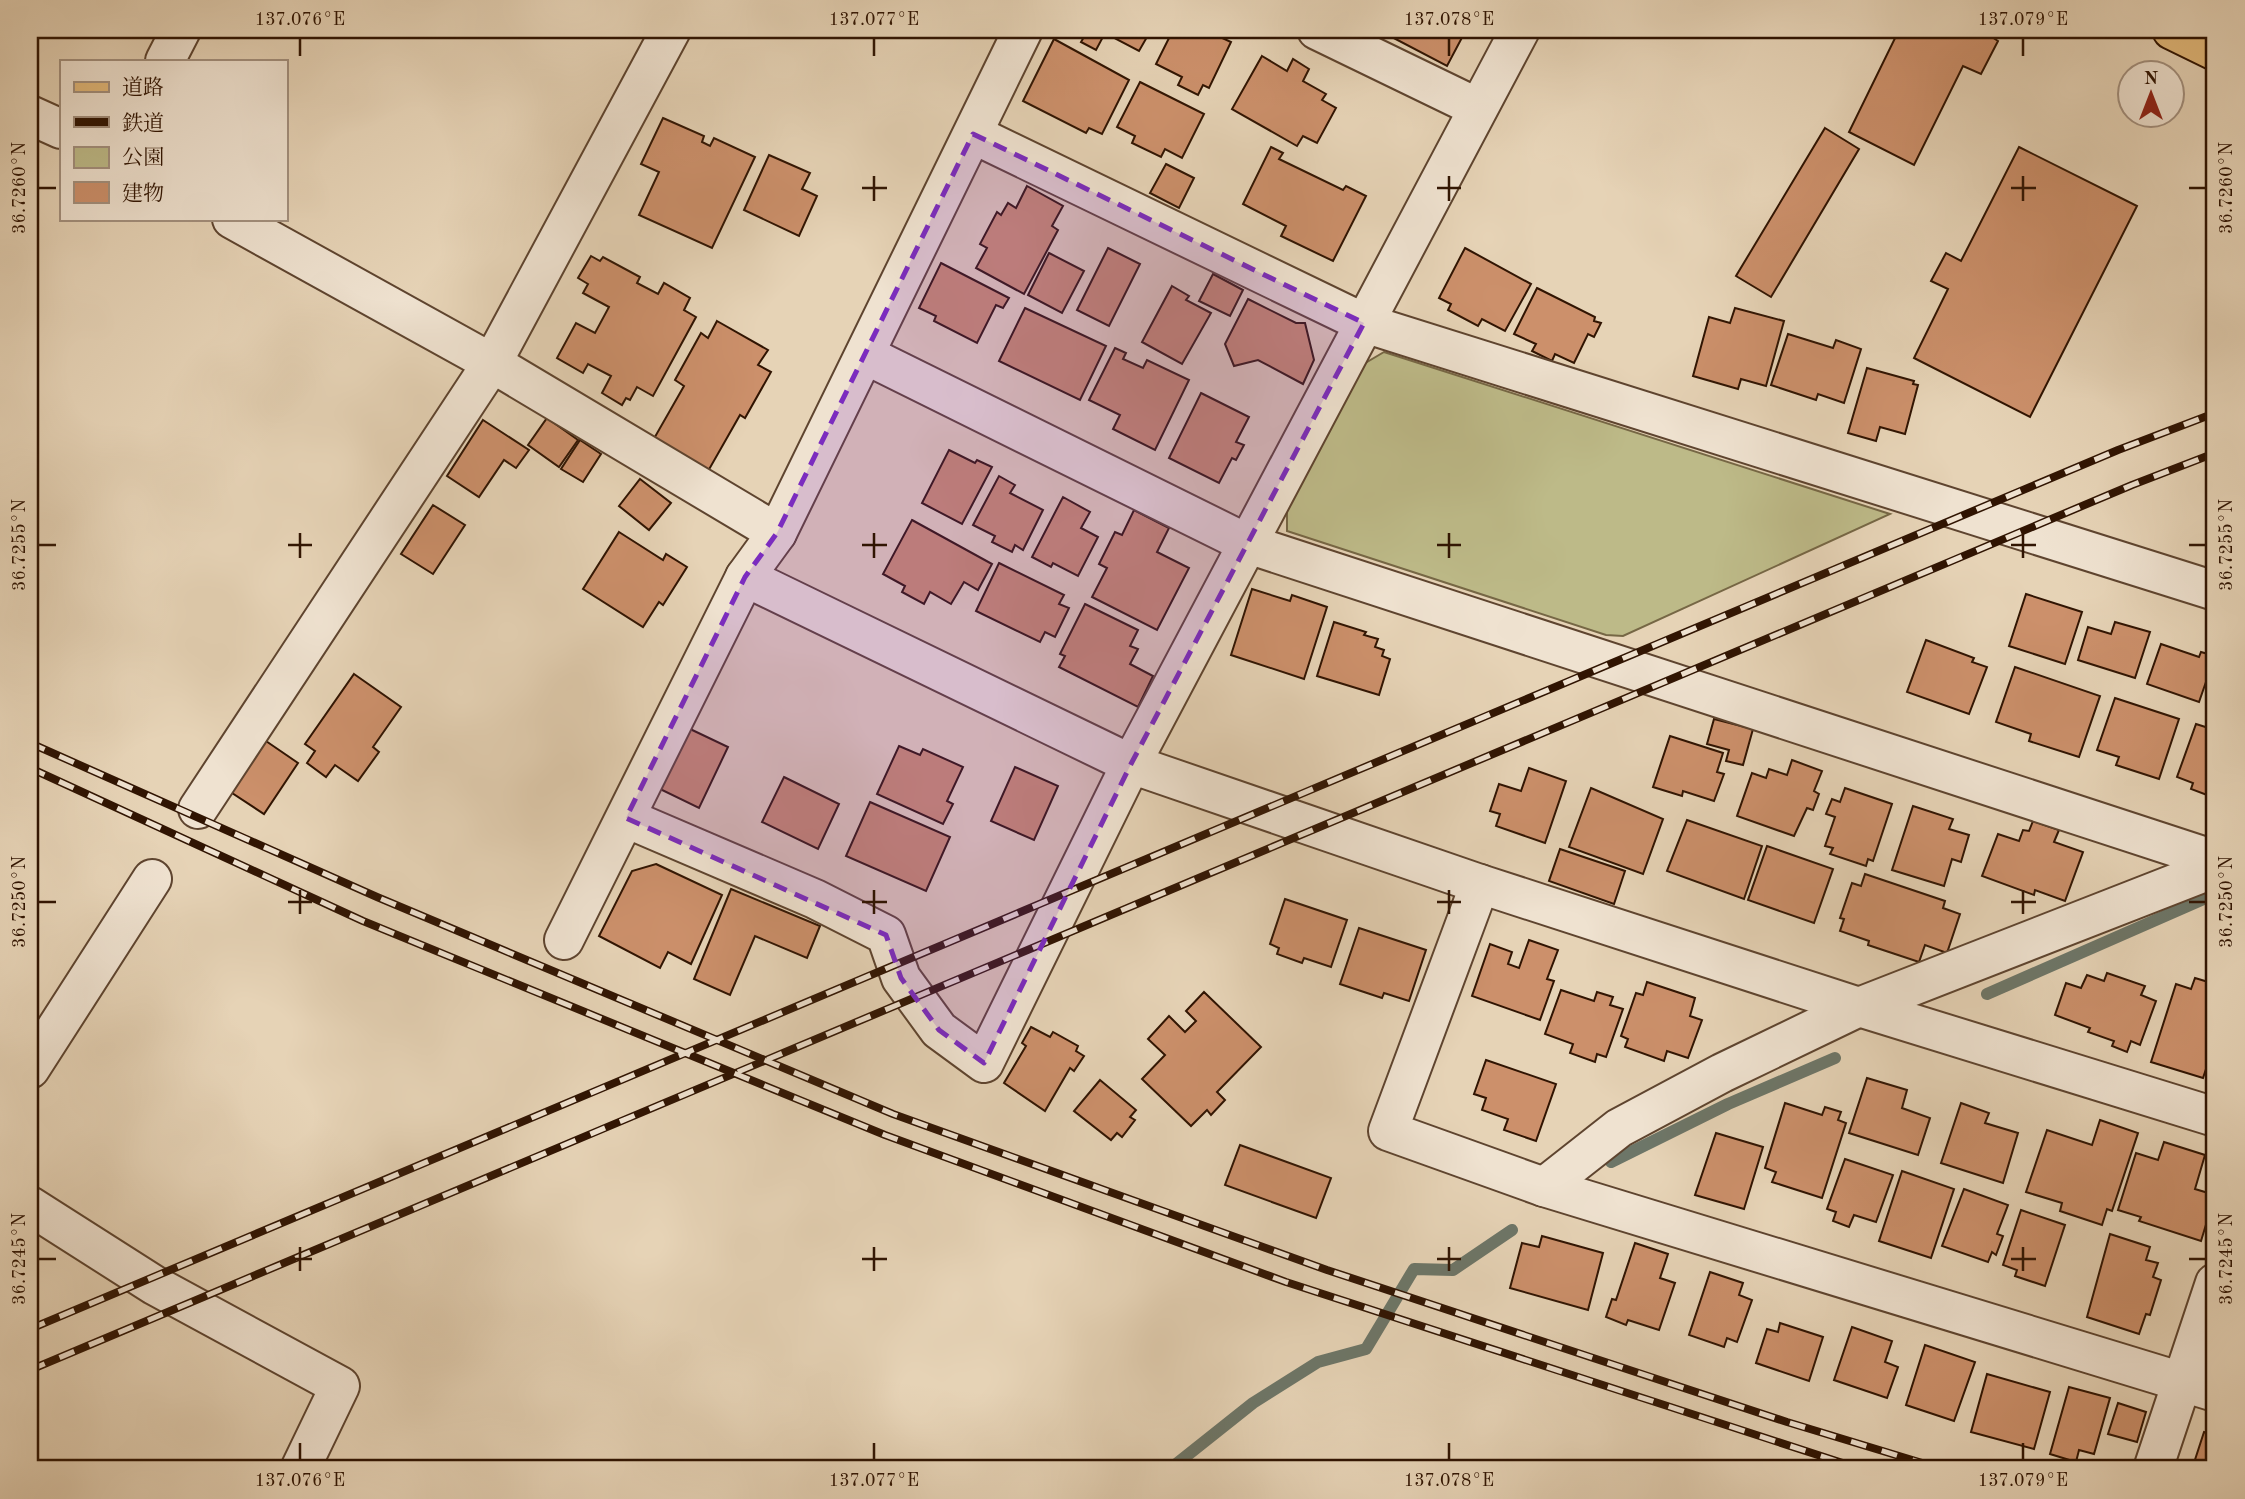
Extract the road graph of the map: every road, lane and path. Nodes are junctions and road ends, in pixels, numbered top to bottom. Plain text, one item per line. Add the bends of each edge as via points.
1 (181, 30) edge
2 (671, 30) edge
3 (1023, 30) edge
4 (1317, 30) edge
5 (1520, 30) edge
6 (2172, 30) edge
7 (2215, 51) edge
8 (166, 60) edge
9 (1478, 108) junction
10 (30, 115) edge
11 (60, 129) edge
12 (973, 134) junction
13 (234, 220) edge
14 (1364, 323) junction
15 (866, 355) junction
16 (492, 363) junction
17 (777, 533) junction
18 (1248, 544) junction
19 (745, 577) junction
20 (2215, 591) edge
21 (1131, 764) junction
22 (198, 809) dead end
23 (626, 818) junction
24 (2215, 860) edge
25 (2215, 868) edge
26 (152, 878) dead end
27 (1480, 884) junction
28 (564, 940) dead end
29 (1858, 1007) junction
30 (30, 1069) edge
31 (2215, 1118) edge
32 (1544, 1187) junction
33 (30, 1206) edge
34 (2215, 1283) edge
35 (2198, 1387) edge
36 (300, 1469) edge
37 (2154, 1469) edge

1 - 8 street
2 - 16 street
3 - 12 street
4 - 9 street
5 - 9 street
6 - 7 main road
9 - 14 street
10 - 11 street
12 - 14 street
12 - 15 street
13 - 16 street
14 - 18 street
14 - 20 street
15 - 17 street
15 - 18 street
16 - 17 street
16 - 22 street
17 - 19 street
18 - 21 street
18 - 24 street
19 - 21 street
19 - 23 street
21 - 23 street via 984,1063 939,1030 901,978 886,935 815,899
21 - 27 street
23 - 28 street
25 - 29 street
26 - 30 street
27 - 29 street
27 - 32 street via 1388,1131
29 - 31 street
29 - 32 street via 1619,1128
32 - 35 street
33 - 36 street via 154,1285 340,1386
34 - 35 street
35 - 37 street

